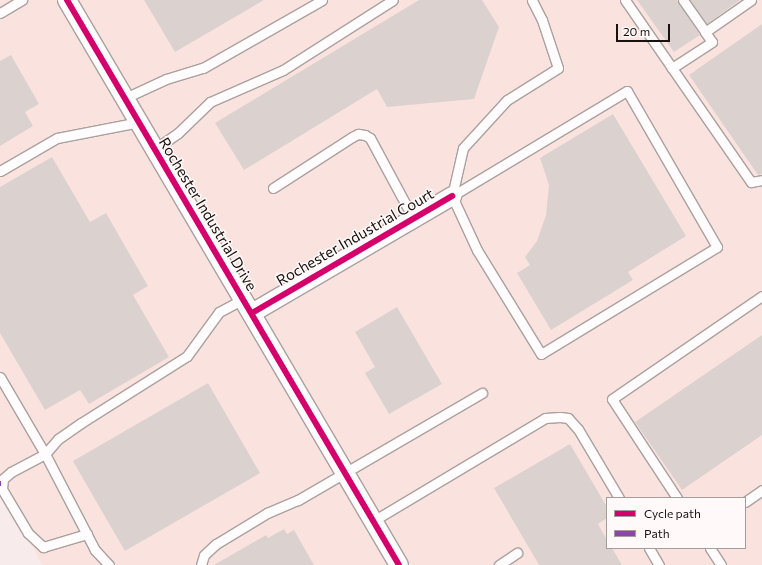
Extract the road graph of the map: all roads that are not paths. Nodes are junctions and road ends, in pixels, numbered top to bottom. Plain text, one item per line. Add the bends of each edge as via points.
1 (22, 0) edge
2 (67, 0) edge
3 (322, 0) edge
4 (392, 0) edge
5 (532, 0) edge
6 (625, 0) edge
7 (683, 0) edge
8 (751, 0) edge
9 (0, 13) edge
10 (705, 32) junction
11 (672, 68) junction
12 (125, 98) junction
13 (139, 122) junction
14 (155, 149) junction
15 (0, 171) edge
16 (762, 180) edge
17 (272, 188) dead end
18 (452, 196) junction
19 (413, 218) junction
20 (762, 296) edge
21 (247, 306) junction
22 (0, 377) edge
23 (482, 393) dead end
24 (45, 454) junction
25 (345, 472) junction
26 (762, 490) edge
27 (618, 497) edge
28 (676, 497) edge
29 (746, 501) edge
30 (373, 521) junction
31 (87, 534) junction
32 (650, 549) edge
33 (711, 549) edge
34 (517, 553) dead end
35 (109, 565) edge
36 (201, 565) edge
37 (399, 565) edge
38 (499, 565) edge
39 (659, 565) edge
40 (721, 565) edge

1 - 9 lane
2 - 12 street, Rochester Industrial Drive
3 - 12 lane via 203,68 166,79
4 - 14 lane via 283,70 210,102 178,133
5 - 18 lane via 542,20 558,68 507,100 463,148
6 - 11 lane
7 - 10 lane
8 - 10 lane
10 - 11 lane via 712,42
11 - 16 lane via 751,182
12 - 13 street, Rochester Industrial Drive
13 - 14 street, Rochester Industrial Drive
13 - 15 lane via 57,138
14 - 21 street, Rochester Industrial Drive
17 - 19 lane via 358,134 370,138
18 - 18 lane via 477,250 541,354 717,247 627,91
18 - 19 street, Rochester Industrial Court
19 - 21 street, Rochester Industrial Court
20 - 28 lane via 612,399
21 - 24 lane via 219,312 187,356 81,423 58,439
21 - 25 street, Rochester Industrial Drive
22 - 24 lane
23 - 25 lane
24 - 31 lane
24 - 31 lane via 2,479 2,488 28,533 43,547
25 - 30 street, Rochester Industrial Drive
25 - 36 lane via 298,500 267,513 216,544 204,555
26 - 29 lane
27 - 30 lane via 578,429 568,418 545,418
30 - 37 street, Rochester Industrial Drive
31 - 35 lane via 95,550
32 - 39 lane
33 - 40 lane
34 - 38 lane

